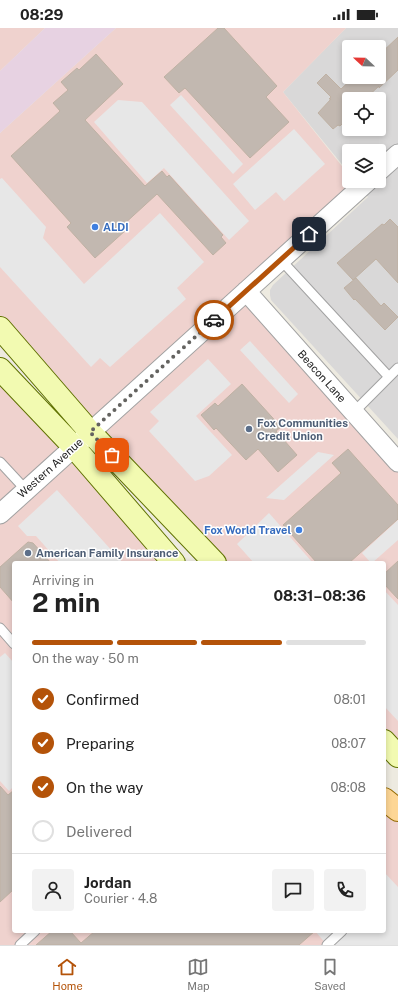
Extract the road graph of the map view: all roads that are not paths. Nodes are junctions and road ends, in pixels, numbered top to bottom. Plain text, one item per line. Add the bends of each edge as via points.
1 (398, 154) edge
2 (386, 165) edge
3 (360, 188) edge
4 (281, 260) junction
5 (246, 291) junction
6 (0, 328) edge
7 (0, 368) edge
8 (398, 368) edge
9 (389, 378) junction
10 (354, 412) junction
11 (90, 432) junction
12 (74, 447) junction
13 (0, 462) edge
14 (398, 462) edge
15 (26, 490) junction
16 (0, 514) edge
17 (172, 561) edge
18 (213, 561) edge
19 (0, 628) edge
20 (12, 642) edge
21 (386, 743) edge
22 (398, 756) edge
23 (386, 801) edge
24 (386, 807) edge
25 (398, 810) edge
26 (398, 821) edge
27 (33, 933) edge
28 (340, 933) edge
29 (20, 945) edge
30 (327, 945) edge

1 - 2 street
3 - 4 street, Western Avenue
4 - 5 street, Western Avenue
4 - 9 lane
5 - 10 street, Beacon Lane
5 - 11 street, Western Avenue
6 - 11 main road
7 - 12 main road
8 - 9 lane
9 - 10 lane
10 - 14 street, Beacon Lane
11 - 12 street, Western Avenue
11 - 18 main road
12 - 15 street, Western Avenue
12 - 17 main road
13 - 15 lane
15 - 16 street, Western Avenue
19 - 20 lane
21 - 22 main road
23 - 25 main road
24 - 26 main road
27 - 29 lane
28 - 30 lane

